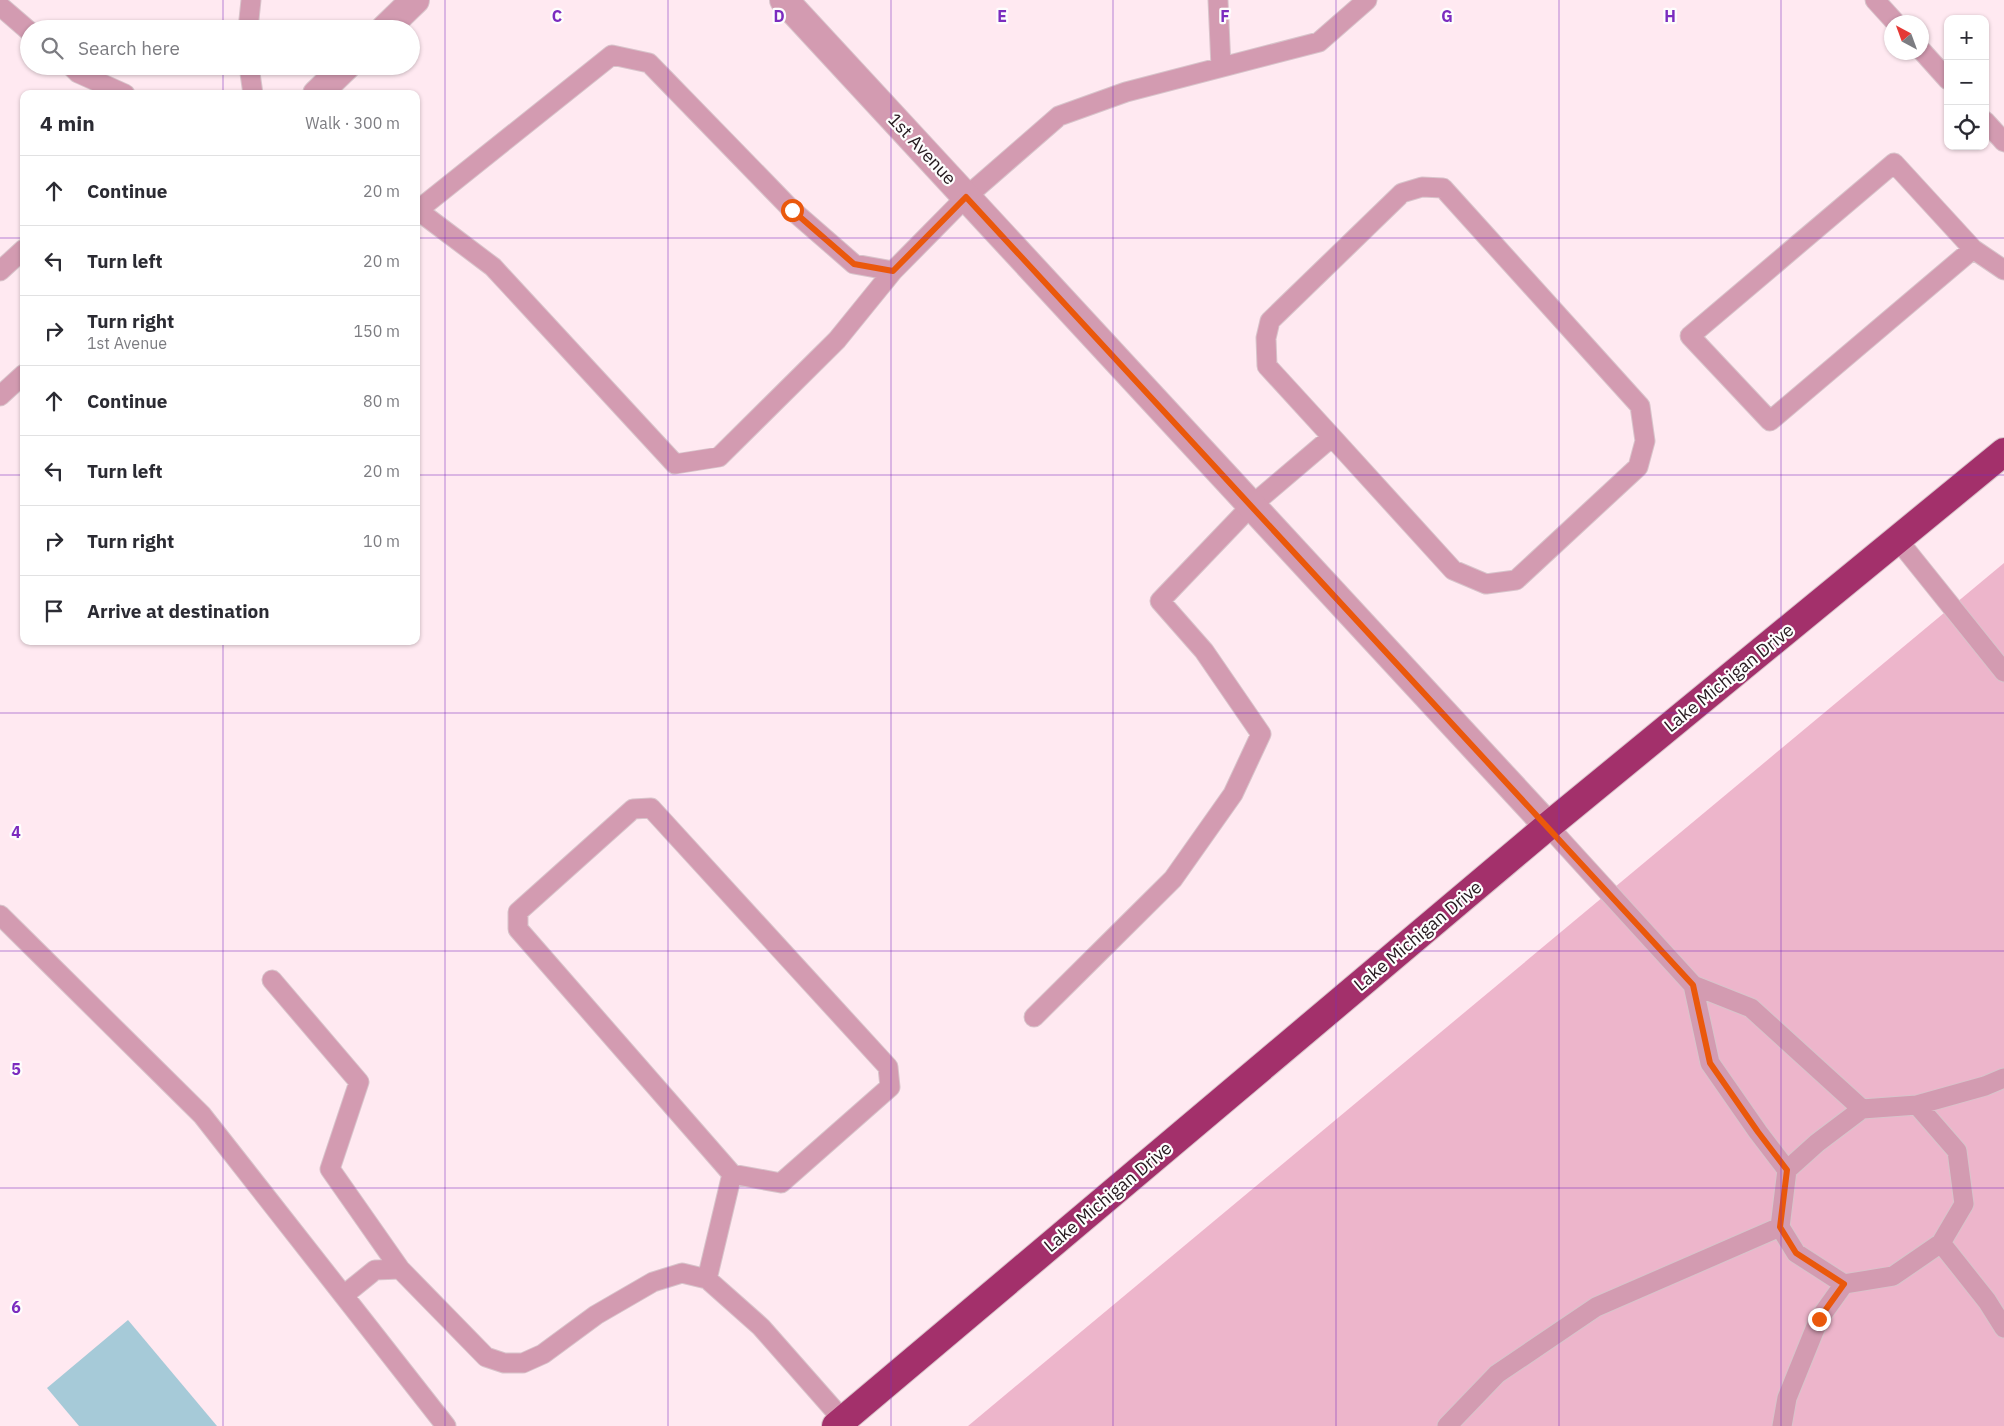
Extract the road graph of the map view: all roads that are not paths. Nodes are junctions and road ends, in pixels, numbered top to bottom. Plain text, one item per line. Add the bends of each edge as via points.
1 (252, 0) edge
2 (415, 0) edge
3 (784, 0) edge
4 (1218, 0) edge
5 (1367, 0) edge
6 (1875, 0) edge
7 (0, 6) edge
8 (1889, 15) edge
9 (249, 20) edge
10 (394, 20) edge
11 (20, 23) edge
12 (1929, 59) edge
13 (1221, 67) junction
14 (79, 75) edge
15 (250, 75) edge
16 (337, 75) edge
17 (1944, 76) edge
18 (88, 85) edge
19 (109, 90) edge
20 (252, 90) edge
21 (321, 90) edge
22 (1989, 125) edge
23 (2004, 142) edge
24 (966, 197) junction
25 (420, 207) edge
26 (420, 211) edge
27 (1973, 250) junction
28 (20, 253) edge
29 (2004, 270) edge
30 (0, 271) edge
31 (893, 271) junction
32 (20, 378) edge
33 (0, 396) edge
34 (1332, 437) junction
35 (2004, 452) edge
36 (1252, 505) junction
37 (1898, 540) junction
38 (2004, 672) edge
39 (1548, 826) junction
40 (0, 915) edge
41 (272, 980) dead end
42 (1693, 985) junction
43 (1034, 1017) dead end
44 (2004, 1078) edge
45 (1918, 1105) junction
46 (1862, 1109) junction
47 (1787, 1170) junction
48 (732, 1174) junction
49 (1780, 1227) junction
50 (1941, 1243) junction
51 (400, 1269) junction
52 (707, 1279) junction
53 (1844, 1284) junction
54 (344, 1296) junction
55 (2004, 1328) edge
56 (839, 1423) edge
57 (446, 1426) edge
58 (1447, 1426) edge
59 (1782, 1426) edge

1 - 9 lane
2 - 10 street
3 - 24 street, 1st Avenue
4 - 13 lane
5 - 13 lane via 1319,42
6 - 8 lane
7 - 11 lane
12 - 17 lane
13 - 24 lane via 1126,92 1059,116
14 - 18 lane
15 - 20 lane
16 - 21 street
18 - 19 lane
22 - 23 lane
24 - 31 lane
24 - 36 street, 1st Avenue
25 - 31 lane via 612,55 649,63 792,210 854,264
26 - 31 lane via 492,267 675,464 719,457 837,340
27 - 27 lane via 1894,163 1690,336 1770,421
27 - 29 lane
28 - 30 lane
32 - 33 lane
34 - 34 lane via 1453,570 1486,584 1516,580 1638,467 1645,441 1640,406 1443,188 1422,187 1402,194 1270,320 1266,366
34 - 36 lane
35 - 37 highway, Lake Michigan Drive
36 - 39 street, 1st Avenue
36 - 43 lane via 1160,601 1204,651 1261,734 1233,794 1173,879
37 - 38 lane
37 - 39 highway, Lake Michigan Drive
39 - 42 lane
39 - 56 highway, Lake Michigan Drive
40 - 54 lane via 202,1115
41 - 51 lane via 360,1082 330,1169
42 - 46 lane via 1751,1008
42 - 47 lane via 1710,1063
44 - 45 lane
45 - 46 lane
45 - 50 lane via 1957,1151 1964,1204
46 - 47 lane
47 - 49 lane
48 - 48 lane via 518,930 518,912 633,809 651,808 888,1067 890,1086 781,1183
48 - 52 lane
49 - 53 lane via 1796,1253
49 - 58 lane via 1596,1307 1497,1374
50 - 53 lane via 1894,1276
50 - 55 lane
51 - 52 lane via 486,1357 504,1364 523,1363 543,1354 596,1315 653,1282 682,1273
51 - 54 lane via 374,1270
52 - 56 lane via 761,1327
53 - 59 lane via 1819,1319 1788,1398
54 - 57 lane

